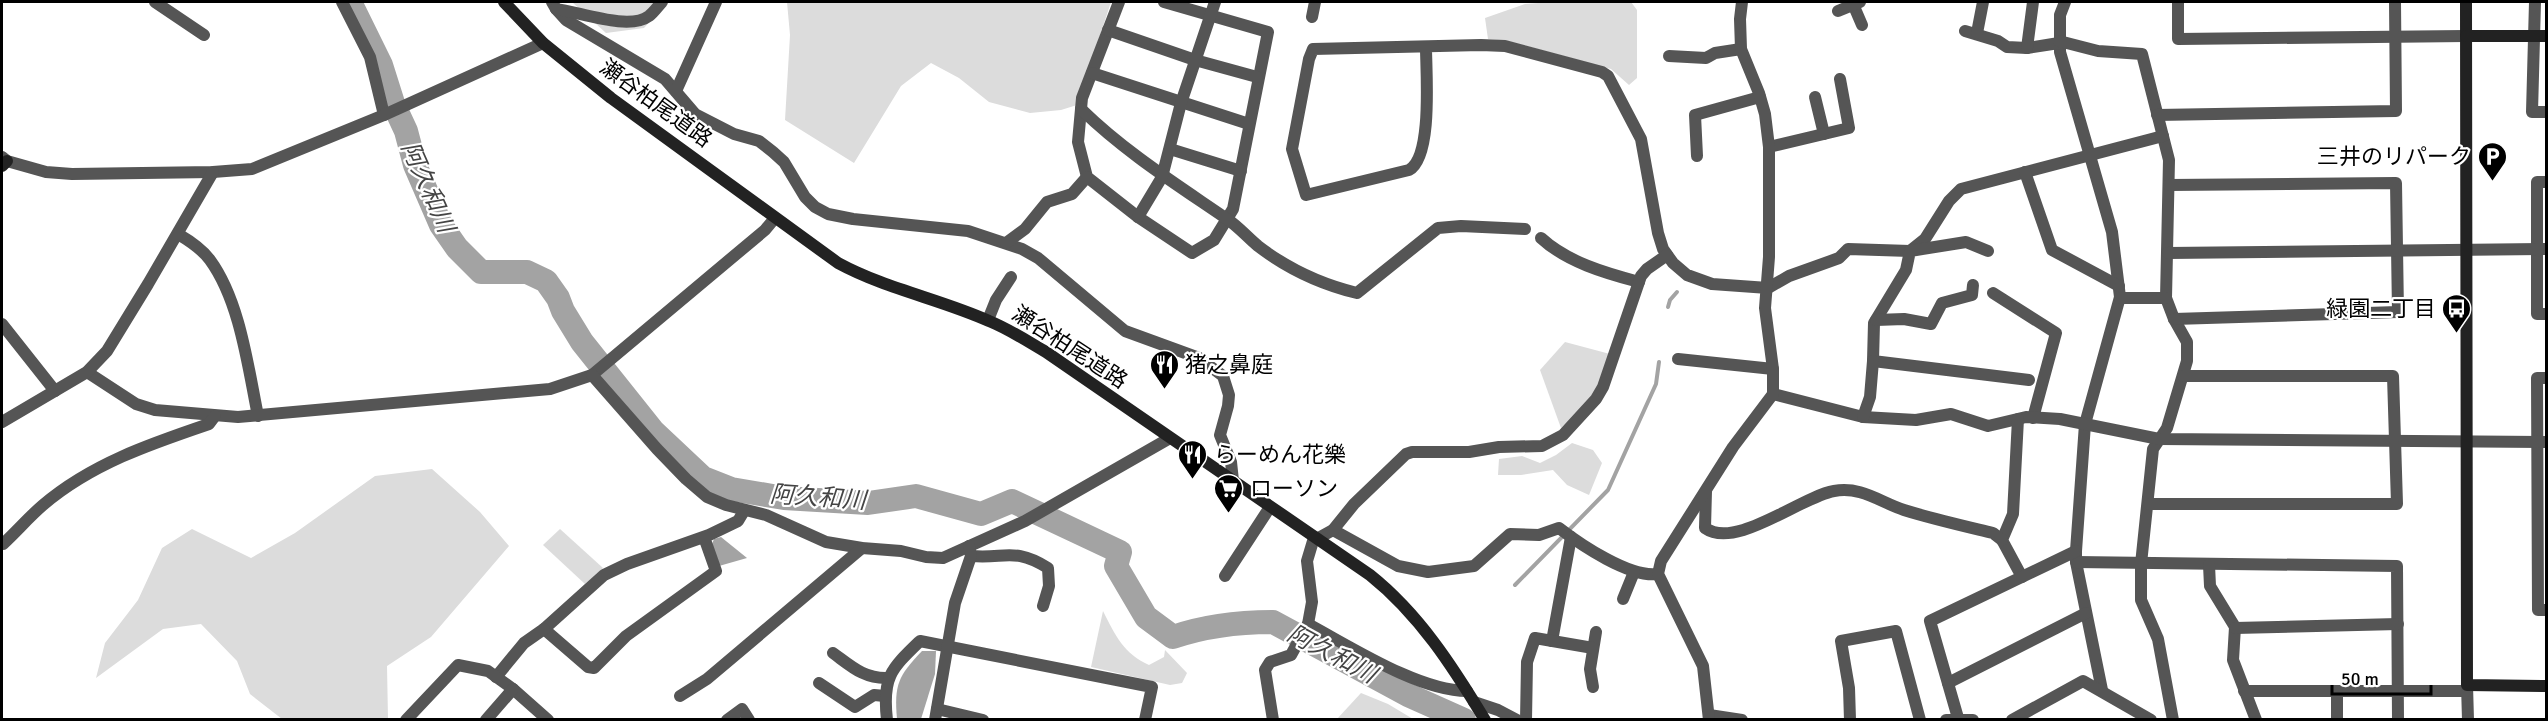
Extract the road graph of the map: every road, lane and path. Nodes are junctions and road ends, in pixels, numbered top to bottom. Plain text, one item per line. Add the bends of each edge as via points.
1 (154, 2) edge
2 (342, 2) edge
3 (504, 2) edge
4 (662, 2) edge
5 (716, 2) edge
6 (1119, 2) edge
7 (1164, 2) edge
8 (1215, 2) edge
9 (1315, 2) edge
10 (1742, 2) edge
11 (1983, 2) edge
12 (2033, 2) edge
13 (2065, 2) edge
14 (2178, 2) edge
15 (2395, 2) edge
16 (2466, 2) edge
17 (2535, 2) edge
18 (1857, 3) edge
19 (554, 5) edge
20 (1838, 11) dead end
21 (1210, 16) junction
22 (1312, 17) dead end
23 (1862, 25) dead end
24 (1107, 30) junction
25 (204, 35) dead end
26 (2466, 36) junction
27 (2541, 36) edge
28 (2396, 37) junction
29 (2059, 42) junction
30 (543, 43) junction
31 (1426, 47) junction
32 (2027, 48) junction
33 (1741, 49) junction
34 (1669, 56) dead end
35 (1195, 60) junction
36 (1092, 73) junction
37 (1257, 77) junction
38 (1840, 79) dead end
39 (676, 91) junction
40 (1760, 97) junction
41 (1815, 97) dead end
42 (1181, 103) junction
43 (1081, 109) junction
44 (2547, 112) edge
45 (387, 114) junction
46 (2157, 115) junction
47 (1249, 124) junction
48 (1824, 134) junction
49 (2163, 136) junction
50 (1769, 147) junction
51 (1170, 149) junction
52 (2090, 155) junction
53 (1697, 156) dead end
54 (3, 161) edge
55 (1241, 171) junction
56 (213, 172) junction
57 (2025, 172) junction
58 (1087, 177) junction
59 (1162, 177) junction
60 (2547, 182) edge
61 (2169, 185) junction
62 (1138, 217) junction
63 (775, 218) junction
64 (1228, 220) junction
65 (1525, 229) dead end
66 (178, 234) junction
67 (1541, 238) dead end
68 (1006, 243) junction
69 (2467, 249) junction
70 (2542, 249) edge
71 (2397, 250) junction
72 (1988, 251) dead end
73 (1910, 252) junction
74 (2168, 254) junction
75 (1667, 255) junction
76 (1011, 277) dead end
77 (1639, 282) junction
78 (1973, 285) dead end
79 (1768, 288) junction
80 (2120, 292) junction
81 (1993, 293) dead end
82 (2166, 298) junction
83 (2547, 314) edge
84 (2174, 319) junction
85 (988, 320) junction
86 (1876, 320) junction
87 (2, 324) edge
88 (1678, 359) dead end
89 (1872, 362) junction
90 (1773, 369) junction
91 (87, 372) junction
92 (595, 373) junction
93 (2183, 376) junction
94 (2547, 378) edge
95 (2028, 380) dead end
96 (54, 391) junction
97 (1773, 394) junction
98 (215, 416) junction
99 (258, 416) junction
100 (1863, 417) junction
101 (2033, 418) junction
102 (2019, 419) junction
103 (2, 422) edge
104 (2085, 424) junction
105 (1170, 438) junction
106 (2159, 439) junction
107 (2395, 440) junction
108 (2467, 442) junction
109 (2541, 442) edge
110 (1233, 481) junction
111 (1706, 490) junction
112 (2149, 504) junction
113 (1270, 507) junction
114 (744, 511) junction
115 (1333, 530) junction
116 (704, 537) junction
117 (1571, 537) junction
118 (1318, 539) junction
119 (2002, 540) junction
120 (2542, 541) edge
121 (3, 544) dead end
122 (862, 548) junction
123 (970, 551) junction
124 (2076, 556) junction
125 (2141, 564) junction
126 (2209, 565) junction
127 (1634, 572) junction
128 (1658, 574) junction
129 (1225, 576) dead end
130 (2022, 577) junction
131 (1623, 599) dead end
132 (1044, 606) dead end
133 (2547, 610) edge
134 (2086, 613) junction
135 (2398, 624) junction
136 (1307, 626) junction
137 (2235, 628) junction
138 (544, 629) junction
139 (1596, 632) dead end
140 (1552, 641) junction
141 (948, 646) junction
142 (1593, 648) junction
143 (833, 653) dead end
144 (496, 677) junction
145 (888, 678) junction
146 (1948, 682) junction
147 (819, 683) dead end
148 (2547, 686) edge
149 (1593, 687) dead end
150 (2467, 688) junction
151 (513, 689) junction
152 (2102, 690) junction
153 (1467, 691) junction
154 (2244, 691) junction
155 (2337, 691) junction
156 (2398, 691) junction
157 (680, 696) dead end
158 (885, 696) junction
159 (1479, 710) edge
160 (936, 714) edge
161 (1709, 717) edge
162 (1952, 719) edge
163 (406, 720) edge
164 (486, 720) edge
165 (548, 720) edge
166 (727, 720) edge
167 (749, 720) edge
168 (887, 720) edge
169 (983, 720) edge
170 (1145, 720) edge
171 (1273, 720) edge
172 (1517, 720) edge
173 (1526, 720) edge
174 (1742, 720) edge
175 (1850, 720) edge
176 (1920, 720) edge
177 (1973, 720) edge
178 (2012, 720) edge
179 (2151, 720) edge
180 (2173, 720) edge
181 (2256, 720) edge
182 (2337, 720) edge
183 (2398, 720) edge
184 (2468, 720) edge

1 - 25 street
2 - 45 street via 370,57
3 - 30 main road, 瀬谷柏尾道路
4 - 19 street via 649,16 636,22
5 - 39 street
6 - 24 street
7 - 21 street
8 - 21 street
9 - 22 street
10 - 33 street
11 - 32 street via 1971,32 2007,47
12 - 32 street
13 - 29 street via 2060,15
14 - 28 street via 2178,39
15 - 28 street
16 - 26 main road
17 - 27 street
18 - 20 street
18 - 23 street
19 - 39 street via 587,34 650,68
21 - 35 street
21 - 37 street via 1268,32
24 - 35 street
24 - 36 street
26 - 27 main road
26 - 28 street
26 - 69 main road
27 - 44 street via 2532,112
28 - 46 street via 2396,111
29 - 32 street
29 - 46 street via 2098,51 2142,54
29 - 52 street
30 - 45 street
30 - 63 main road, 瀬谷柏尾道路
31 - 31 street via 1313,50 1292,149 1306,195 1415,167 1420,159 1427,108
31 - 75 street via 1505,46 1608,76 1641,139 1658,233
33 - 34 street via 1706,58
33 - 40 street
35 - 37 street
35 - 42 street
36 - 42 street
36 - 43 street
37 - 47 street
38 - 48 street via 1850,128
39 - 68 street via 695,114 734,134 759,141 773,152 784,162 805,197 828,214 968,231
40 - 50 street
40 - 53 street via 1695,115
41 - 48 street
42 - 47 street
42 - 51 street
43 - 58 street via 1078,142
43 - 59 street
45 - 56 street via 252,169
46 - 49 street
47 - 55 street
48 - 50 street
49 - 52 street
49 - 61 street via 2169,160
50 - 79 street
51 - 55 street
51 - 59 street
52 - 57 street
52 - 80 street via 2112,232
54 - 56 street via 72,174
55 - 64 street
56 - 66 street
57 - 73 street via 1955,193 1924,239
57 - 80 street via 2052,250
58 - 62 street
58 - 68 street via 1072,194 1047,202 1025,229
59 - 62 street
59 - 64 street
60 - 70 street via 2537,182
61 - 71 street via 2396,183
61 - 74 street
62 - 64 street via 1192,254 1214,240
63 - 85 main road, 瀬谷柏尾道路 via 863,276
63 - 92 street
64 - 65 street via 1257,245 1315,281 1357,293 1438,228
66 - 91 street via 124,326
66 - 99 street via 210,260 226,287
67 - 77 street via 1556,252
68 - 110 street via 1038,258 1125,332 1199,357 1223,376 1229,395 1220,435 1231,462
69 - 70 street
69 - 71 street
69 - 108 main road
70 - 83 street via 2537,314
71 - 74 street
71 - 84 street via 2398,312
72 - 73 street via 1966,242
73 - 79 street via 1848,249 1839,258
73 - 86 street via 1906,270
74 - 82 street
75 - 77 street via 1647,268
75 - 79 street via 1687,275 1712,284
76 - 85 street
77 - 115 street via 1603,387 1563,435 1542,446 1406,454
78 - 86 street via 1972,295 1942,303 1931,324 1904,319
79 - 90 street via 1765,308
80 - 82 street
80 - 104 street
81 - 101 street via 2056,333
82 - 84 street
84 - 93 street via 2187,342
85 - 105 main road, 瀬谷柏尾道路 via 1046,352
86 - 89 street
87 - 96 street
88 - 90 street
89 - 95 street
89 - 100 street via 1870,397
90 - 97 street
91 - 96 street
91 - 98 street via 136,404 155,410
92 - 99 street via 550,388
92 - 114 street via 686,479 707,497
93 - 106 street via 2167,428
93 - 107 street via 2392,376
94 - 109 street via 2537,378
96 - 103 street
97 - 100 street
97 - 111 street
98 - 99 street
98 - 121 street via 209,424 145,445 67,487
100 - 102 street via 1916,420 1951,414 1988,426
101 - 102 street
101 - 104 street
102 - 119 street via 2013,514
104 - 106 street
104 - 124 street
105 - 110 main road, 瀬谷柏尾道路
105 - 123 street
106 - 107 street
106 - 112 street via 2153,449
107 - 108 street
107 - 112 street via 2397,504
108 - 109 street
108 - 150 main road
109 - 120 street
110 - 113 main road, 瀬谷柏尾道路
111 - 119 street via 1704,528 1710,532 1731,533 1751,528 1816,496 1852,491 1902,509 1994,533
111 - 128 street via 1661,561
112 - 125 street
113 - 118 main road, 瀬谷柏尾道路
113 - 129 street
114 - 116 street via 738,521
114 - 122 street via 766,515 826,542
115 - 117 street via 1398,566 1428,572 1474,566 1510,534 1539,535 1559,528
115 - 118 street
116 - 138 street via 604,575
116 - 138 street via 716,571 626,636 594,668
117 - 127 street
117 - 140 street
118 - 136 street via 1313,541 1307,561 1312,602
118 - 153 main road, 瀬谷柏尾道路 via 1394,594 1424,627
119 - 130 street
120 - 133 street via 2538,610
122 - 123 street via 943,558
122 - 157 street via 707,679
123 - 132 street via 985,557 1012,553 1033,558 1048,568
123 - 141 street
124 - 125 street
124 - 130 street
124 - 134 street
125 - 126 street
125 - 180 street via 2141,600 2158,639
126 - 135 street via 2397,566
126 - 137 street via 2210,586
127 - 128 street
127 - 131 street
128 - 161 street via 1703,666
130 - 146 street via 1930,621
134 - 146 street
134 - 152 street
135 - 137 street
135 - 156 street
136 - 153 street via 1438,688
136 - 171 street via 1291,655 1270,662 1265,670
137 - 154 street via 2233,660
138 - 144 street via 524,644
139 - 142 street
140 - 142 street
140 - 173 street via 1535,638 1529,654
141 - 145 street via 920,641
141 - 160 street
141 - 170 street via 1152,687
142 - 149 street
143 - 145 street via 862,675
144 - 151 street
144 - 163 street via 488,671 458,665
145 - 158 street
146 - 162 street
147 - 158 street via 855,707 873,695
148 - 150 main road
150 - 156 street
150 - 184 street
151 - 164 street
151 - 165 street
152 - 178 street via 2083,681
152 - 179 street
153 - 159 main road, 瀬谷柏尾道路
154 - 155 street
154 - 181 street
155 - 156 street
155 - 182 street
156 - 183 street
158 - 168 street
159 - 172 street via 1498,710
160 - 169 street
161 - 174 street
162 - 177 street
166 - 167 street via 742,709
175 - 176 street via 1841,641 1896,631

